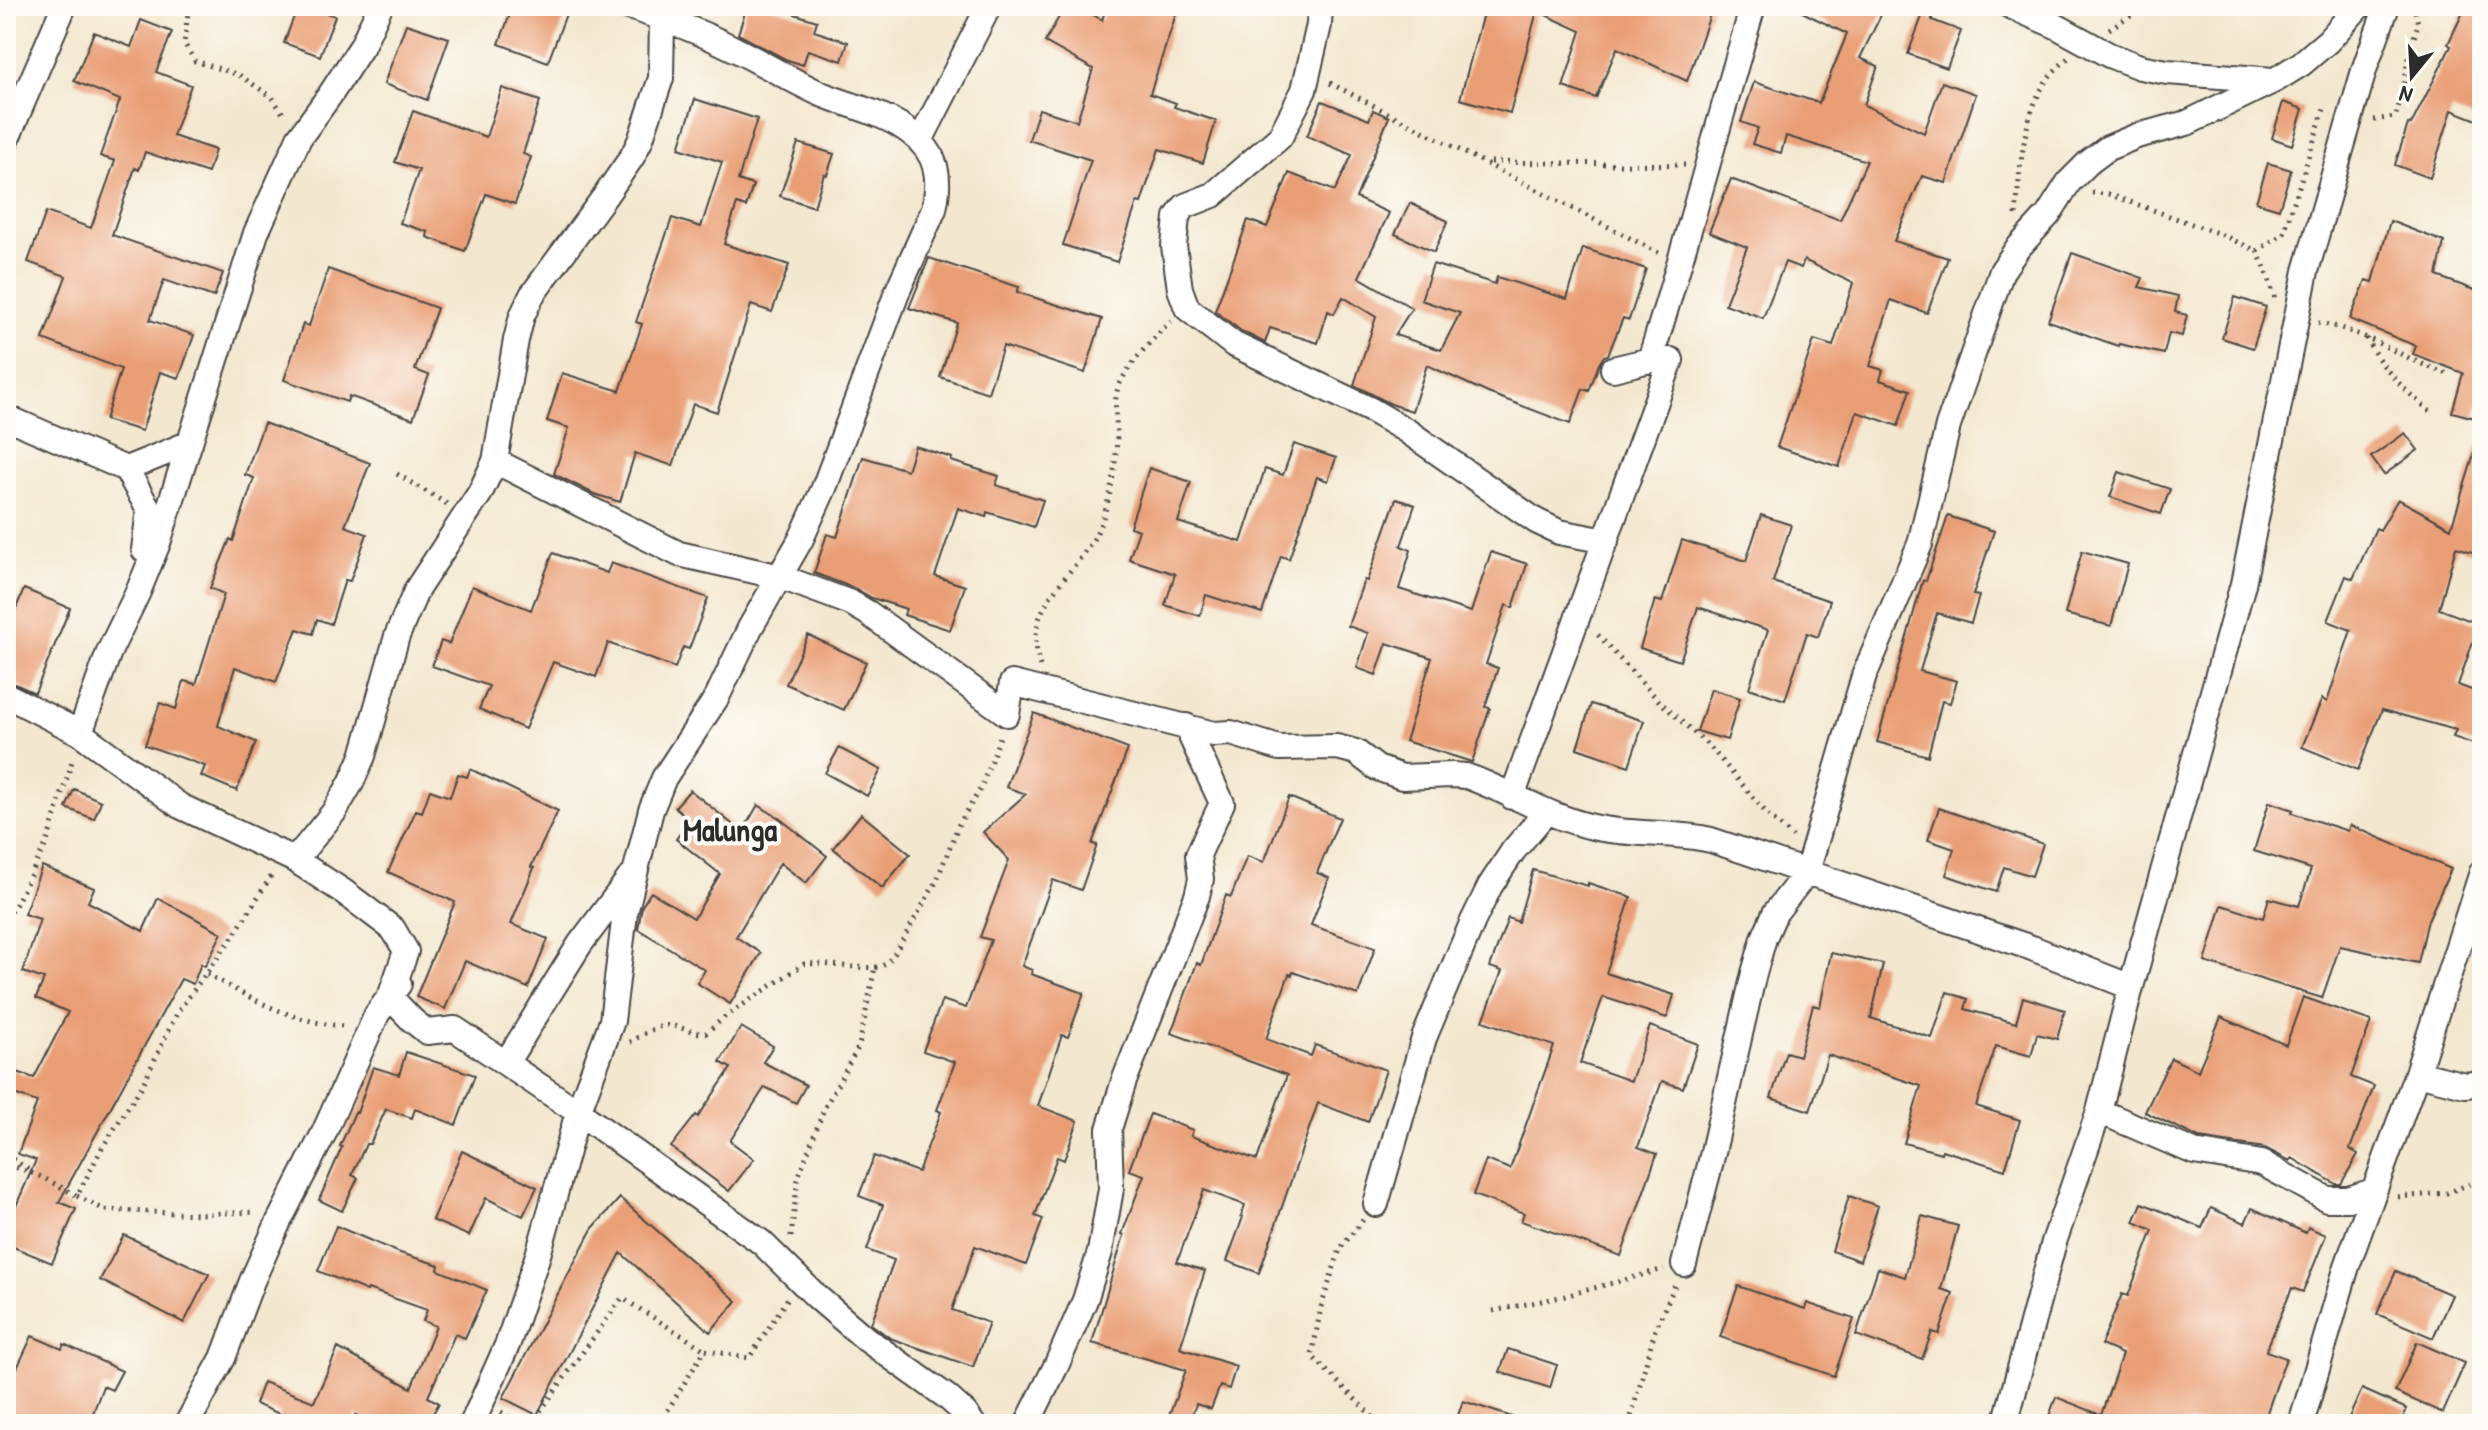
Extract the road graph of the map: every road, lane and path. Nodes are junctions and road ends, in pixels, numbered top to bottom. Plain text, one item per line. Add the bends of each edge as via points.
1 (64, 6) edge
2 (176, 6) edge
3 (380, 6) edge
4 (626, 6) edge
5 (989, 6) edge
6 (1320, 6) edge
7 (1753, 6) edge
8 (2010, 6) edge
9 (2145, 6) edge
10 (2359, 6) edge
11 (2387, 6) edge
12 (2414, 6) edge
13 (665, 12) edge
14 (2087, 42) junction
15 (1308, 72) junction
16 (2275, 80) junction
17 (2327, 104) dead end
18 (2347, 127) junction
19 (299, 138) junction
20 (6, 141) edge
21 (920, 141) junction
22 (1486, 162) junction
23 (1706, 166) junction
24 (2063, 191) junction
25 (2017, 249) junction
26 (2257, 251) junction
27 (1680, 264) junction
28 (1187, 308) junction
29 (2297, 323) junction
30 (2366, 337) junction
31 (1650, 360) junction
32 (1613, 369) dead end
33 (2448, 374) dead end
34 (2431, 412) dead end
35 (6, 417) edge
36 (190, 443) junction
37 (495, 461) junction
38 (126, 469) junction
39 (397, 474) dead end
40 (466, 514) junction
41 (1606, 541) junction
42 (781, 577) junction
43 (138, 592) junction
44 (1580, 612) junction
45 (1043, 678) dead end
46 (6, 695) edge
47 (1007, 714) junction
48 (1186, 726) junction
49 (80, 733) junction
50 (1512, 797) junction
51 (1546, 812) junction
52 (290, 858) junction
53 (1809, 863) junction
54 (635, 871) junction
55 (2482, 872) edge
56 (6, 918) edge
57 (875, 967) junction
58 (207, 974) junction
59 (2131, 987) junction
60 (390, 997) junction
61 (371, 1027) junction
62 (598, 1057) junction
63 (506, 1063) junction
64 (2417, 1073) junction
65 (2482, 1083) edge
66 (2099, 1111) junction
67 (578, 1112) junction
68 (6, 1155) edge
69 (6, 1170) edge
70 (42, 1177) junction
71 (2482, 1179) edge
72 (2373, 1191) junction
73 (77, 1196) junction
74 (1376, 1204) joint
75 (285, 1209) junction
76 (1684, 1264) junction
77 (800, 1279) junction
78 (1493, 1311) dead end
79 (705, 1350) junction
80 (187, 1424) edge
81 (472, 1424) edge
82 (531, 1424) edge
83 (659, 1424) edge
84 (972, 1424) edge
85 (1027, 1424) edge
86 (1380, 1424) edge
87 (1629, 1424) edge
88 (2005, 1424) edge
89 (2301, 1424) edge

1 - 20 street
2 - 19 path via 188,13 184,43 195,61 239,75 272,97
3 - 19 street via 362,46
4 - 13 street
5 - 21 street
6 - 15 street
7 - 23 street
8 - 14 street
9 - 14 path
10 - 16 street via 2328,41
11 - 18 street
12 - 18 path via 2418,24 2395,117
13 - 21 street via 820,93 890,121
13 - 37 street via 661,78 640,141 522,316
14 - 16 street via 2140,67
14 - 25 path via 2048,78 2035,105 2021,156
15 - 22 path
15 - 28 street via 1280,137 1213,195 1191,203 1177,217 1174,246
16 - 24 street via 2187,123 2108,148
17 - 26 path via 2284,233
18 - 29 street via 2306,271
19 - 36 street via 256,233
21 - 42 street via 937,170 934,209 824,488
22 - 23 path
22 - 27 path
23 - 27 street
24 - 25 street
24 - 26 path via 2108,194
25 - 53 street via 2002,271 1952,412 1920,544 1864,676
26 - 29 path via 2273,298
27 - 31 street
28 - 41 street via 1233,344 1407,431 1536,521 1559,532
28 - 45 path via 1148,347 1118,388 1116,450 1103,516 1036,627 1035,651
29 - 30 path via 2335,325
29 - 59 street via 2243,584
30 - 33 path
30 - 34 path via 2376,357
31 - 32 street
31 - 41 street via 1671,360
35 - 38 street
36 - 38 street
36 - 43 street
37 - 40 street
37 - 42 street via 679,554
38 - 43 street via 149,510
39 - 40 path
40 - 52 street via 407,612 351,783 334,812
41 - 44 street
42 - 47 street via 868,613
42 - 54 street via 717,697 664,778
43 - 49 street
44 - 50 street
44 - 53 path via 1618,659 1711,748
46 - 49 street
47 - 48 street via 1012,683
47 - 57 path via 981,788 959,824 936,882 895,953
48 - 50 street via 1279,748 1337,747 1389,774 1466,776
48 - 85 street via 1222,803 1198,855 1201,879 1194,907 1109,1129 1111,1189 1085,1300
49 - 52 street via 180,806
49 - 56 path via 47,842
50 - 51 street
51 - 53 street via 1589,827 1687,834
51 - 74 street via 1513,851 1473,921 1424,1038
52 - 58 path
52 - 60 street via 344,892 400,938 406,951
53 - 59 street
53 - 76 street via 1764,938
54 - 62 street via 612,1021
54 - 63 street via 580,944
55 - 64 street
57 - 62 path via 804,964 706,1033 665,1026
57 - 77 path via 859,1046 824,1109 798,1178 791,1241
58 - 61 path via 294,1017
58 - 73 path via 167,1031 142,1086
59 - 66 street
60 - 61 street
60 - 63 street via 427,1032 455,1029
61 - 75 street
62 - 67 street
63 - 67 street
64 - 65 street via 2465,1085
64 - 72 street
66 - 72 street via 2194,1152 2262,1163 2327,1199
66 - 88 street via 2054,1242
67 - 77 street via 761,1242
67 - 81 street via 538,1255 508,1343
68 - 70 path
69 - 70 path via 7,1164
70 - 73 path
71 - 72 path via 2447,1193 2387,1198
72 - 89 street
73 - 75 path via 105,1210 199,1214
74 - 86 path via 1340,1249 1312,1356
75 - 80 street via 223,1358
76 - 78 path
76 - 87 path via 1655,1330
77 - 79 path via 749,1358
77 - 84 street via 866,1339 947,1397
79 - 82 path via 622,1298
79 - 83 path

